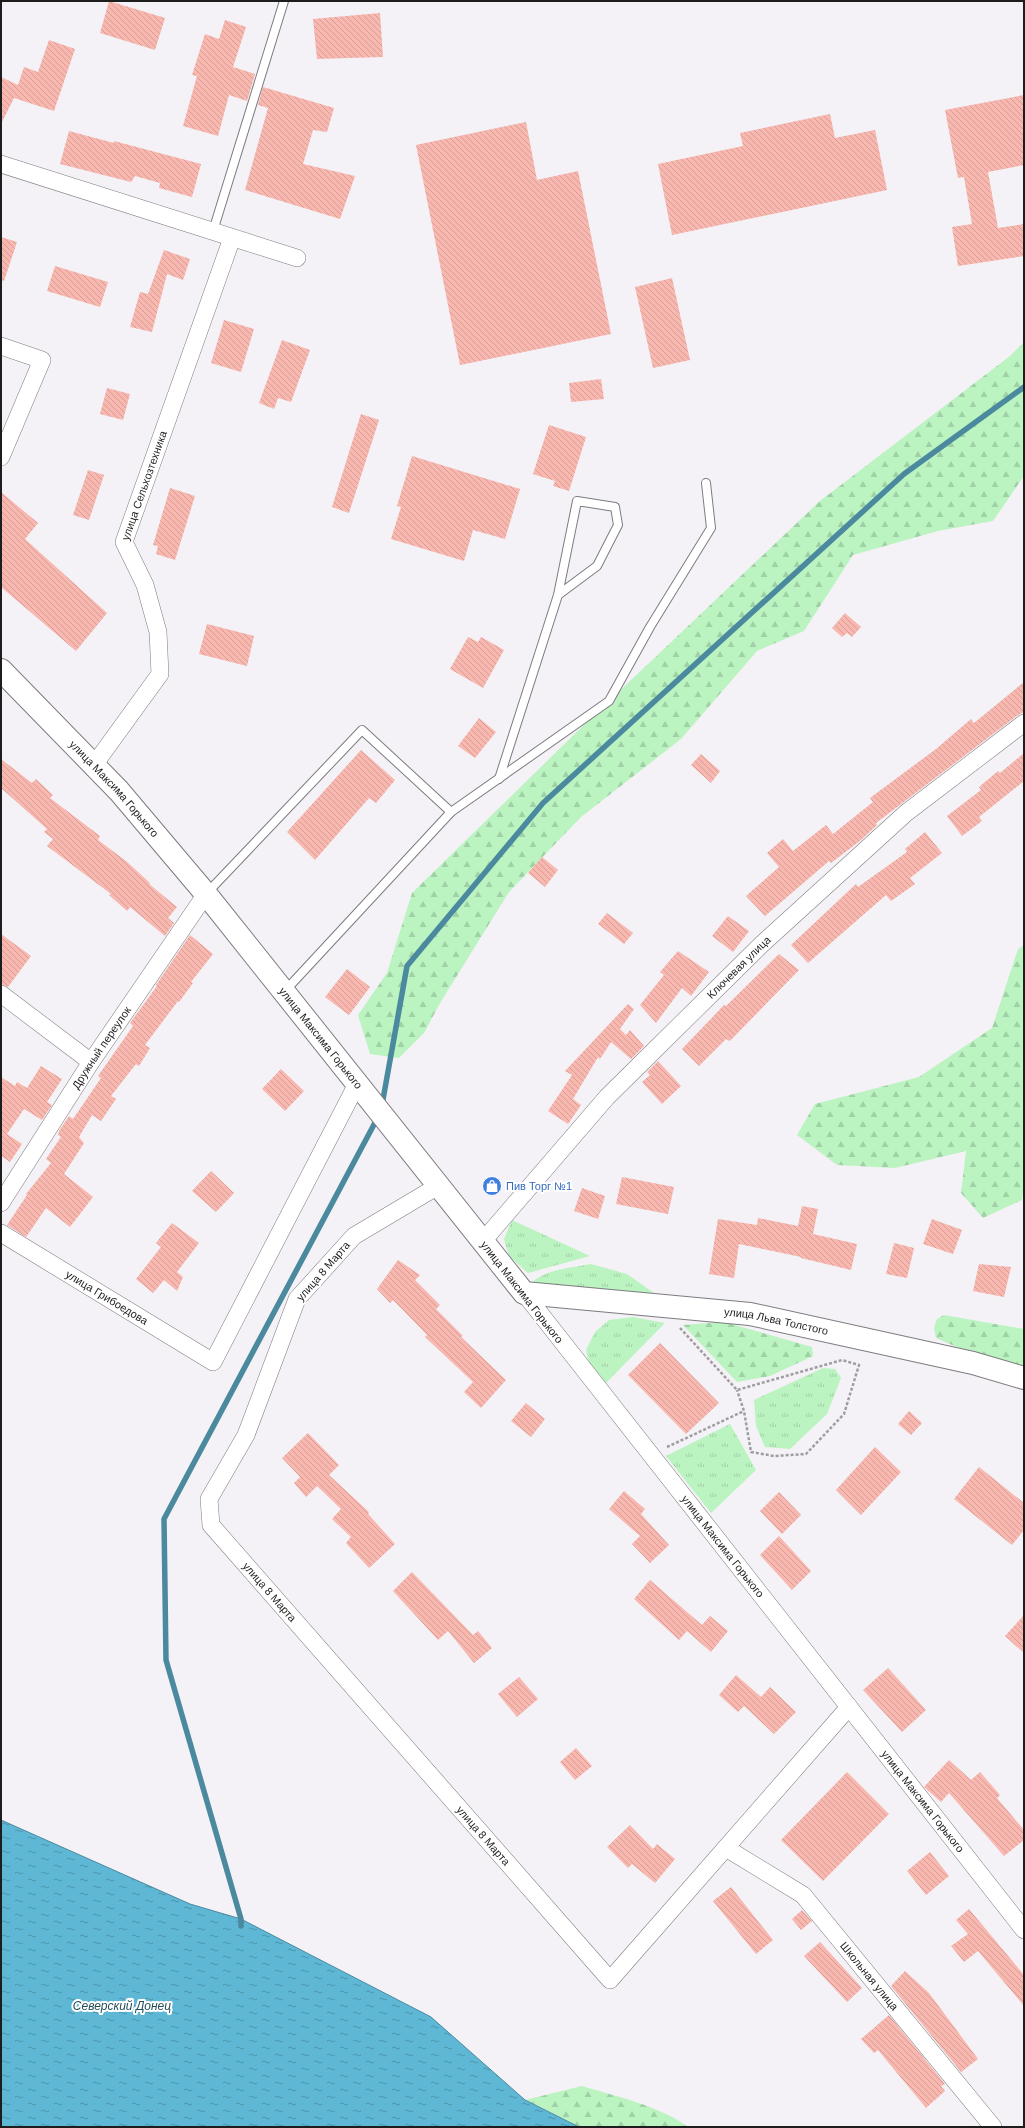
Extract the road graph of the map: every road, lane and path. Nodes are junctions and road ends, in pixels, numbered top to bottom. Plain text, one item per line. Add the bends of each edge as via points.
1 (284, 1) edge
2 (1, 164) edge
3 (213, 231) junction
4 (232, 238) junction
5 (297, 258) dead end
6 (1, 346) edge
7 (1, 456) edge
8 (706, 483) dead end
9 (558, 595) junction
10 (1, 670) edge
11 (1024, 724) edge
12 (94, 765) junction
13 (499, 780) junction
14 (451, 812) junction
15 (206, 894) junction
16 (284, 992) junction
17 (1, 994) edge
18 (91, 1062) junction
19 (357, 1084) junction
20 (438, 1186) junction
21 (1, 1203) edge
22 (1, 1234) edge
23 (483, 1241) junction
24 (524, 1293) junction
25 (660, 1306) junction
26 (1024, 1378) edge
27 (737, 1390) junction
28 (744, 1411) junction
29 (651, 1455) junction
30 (849, 1707) junction
31 (726, 1848) junction
32 (1024, 1930) edge
33 (993, 2127) edge

1 - 3 lane
2 - 3 street
3 - 4 street
4 - 5 street
4 - 12 street, улица Сельхозтехника via 124,542 145,585 158,632 160,674
6 - 7 street via 42,360
8 - 13 lane via 711,528 650,627 609,701
9 - 9 lane via 597,566 618,525 615,507 577,501
9 - 13 lane
10 - 12 street, улица Максима Горького
11 - 23 street, Ключевая улица via 906,813 762,944 608,1097
12 - 15 street, улица Максима Горького
13 - 14 lane
14 - 15 lane via 362,730
14 - 16 lane
15 - 16 street, улица Максима Горького
15 - 18 street, Дружный переулок
16 - 19 street, улица Максима Горького
17 - 18 street
18 - 21 street, Дружный переулок
19 - 20 street, улица Максима Горького
19 - 22 street, улица Грибоедова via 213,1362
20 - 23 street, улица Максима Горького
20 - 31 street, улица 8 Марта via 354,1236 297,1298 246,1435 209,1499 211,1525 610,1980
23 - 24 street, улица Максима Горького
24 - 25 street, улица Льва Толстого
24 - 29 street, улица Максима Горького
25 - 26 street, улица Льва Толстого via 750,1314 973,1363
25 - 27 path
27 - 28 path
27 - 28 path via 842,1360 859,1365 844,1414 806,1454 774,1456 751,1452
28 - 29 path
29 - 30 street, улица Максима Горького
30 - 31 street
30 - 32 street, улица Максима Горького
31 - 33 street, Школьная улица via 803,1895

